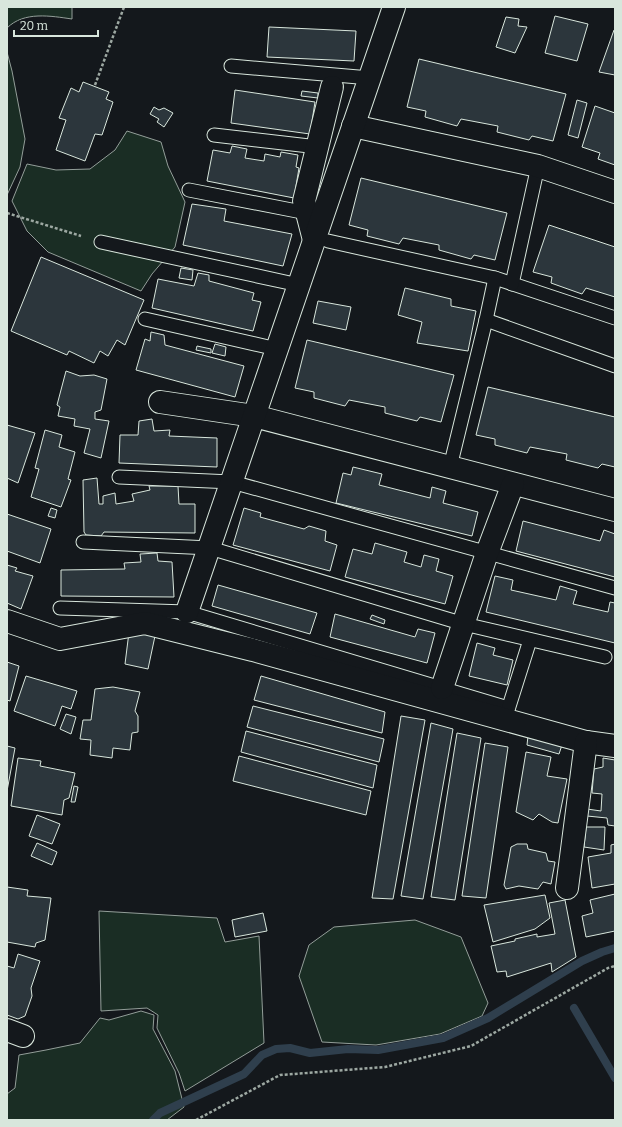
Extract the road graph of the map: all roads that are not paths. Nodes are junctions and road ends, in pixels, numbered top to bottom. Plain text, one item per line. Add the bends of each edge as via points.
1 (394, 7) edge
2 (231, 66) dead end
3 (370, 78) junction
4 (332, 87) dead end
5 (353, 126) junction
6 (214, 135) dead end
7 (318, 147) junction
8 (538, 166) junction
9 (189, 190) dead end
10 (615, 192) edge
11 (307, 213) junction
12 (321, 240) junction
13 (101, 242) road end
14 (495, 278) junction
15 (512, 284) junction
16 (299, 285) junction
17 (615, 318) edge
18 (145, 319) dead end
19 (486, 320) junction
20 (277, 349) junction
21 (615, 366) edge
22 (160, 402) dead end
23 (254, 416) junction
24 (450, 467) junction
25 (118, 477) dead end
26 (232, 482) junction
27 (513, 484) junction
28 (615, 510) edge
29 (82, 542) dead end
30 (210, 548) junction
31 (487, 553) junction
32 (615, 588) edge
33 (60, 608) dead end
34 (144, 611) junction
35 (188, 612) junction
36 (7, 621) edge
37 (464, 624) junction
38 (40, 631) junction
39 (530, 640) junction
40 (605, 657) dead end
41 (442, 688) junction
42 (506, 714) junction
43 (586, 742) junction
44 (615, 746) edge
45 (567, 888) dead end

1 - 3 street
2 - 3 lane
3 - 5 street
4 - 7 street
5 - 8 street
5 - 12 street
6 - 7 lane
7 - 11 street via 304,201
8 - 10 street
8 - 15 lane
9 - 11 lane
11 - 12 street
12 - 14 lane
12 - 16 street
13 - 16 lane
14 - 15 lane
14 - 19 lane
15 - 17 lane
16 - 20 street
18 - 20 lane
19 - 21 lane
19 - 24 lane
20 - 23 street
22 - 23 street
23 - 24 street
23 - 26 street
24 - 27 street
25 - 26 lane
26 - 30 street
26 - 31 lane
27 - 28 street
27 - 31 street
29 - 30 lane
30 - 35 street
30 - 37 lane
31 - 32 lane
31 - 37 street
33 - 34 lane
34 - 35 lane
34 - 38 street
35 - 41 lane
36 - 38 street
37 - 39 lane
37 - 41 street
38 - 42 street via 60,639 144,623
39 - 40 lane
39 - 42 lane
41 - 42 lane
42 - 43 street
43 - 44 street
43 - 45 street

